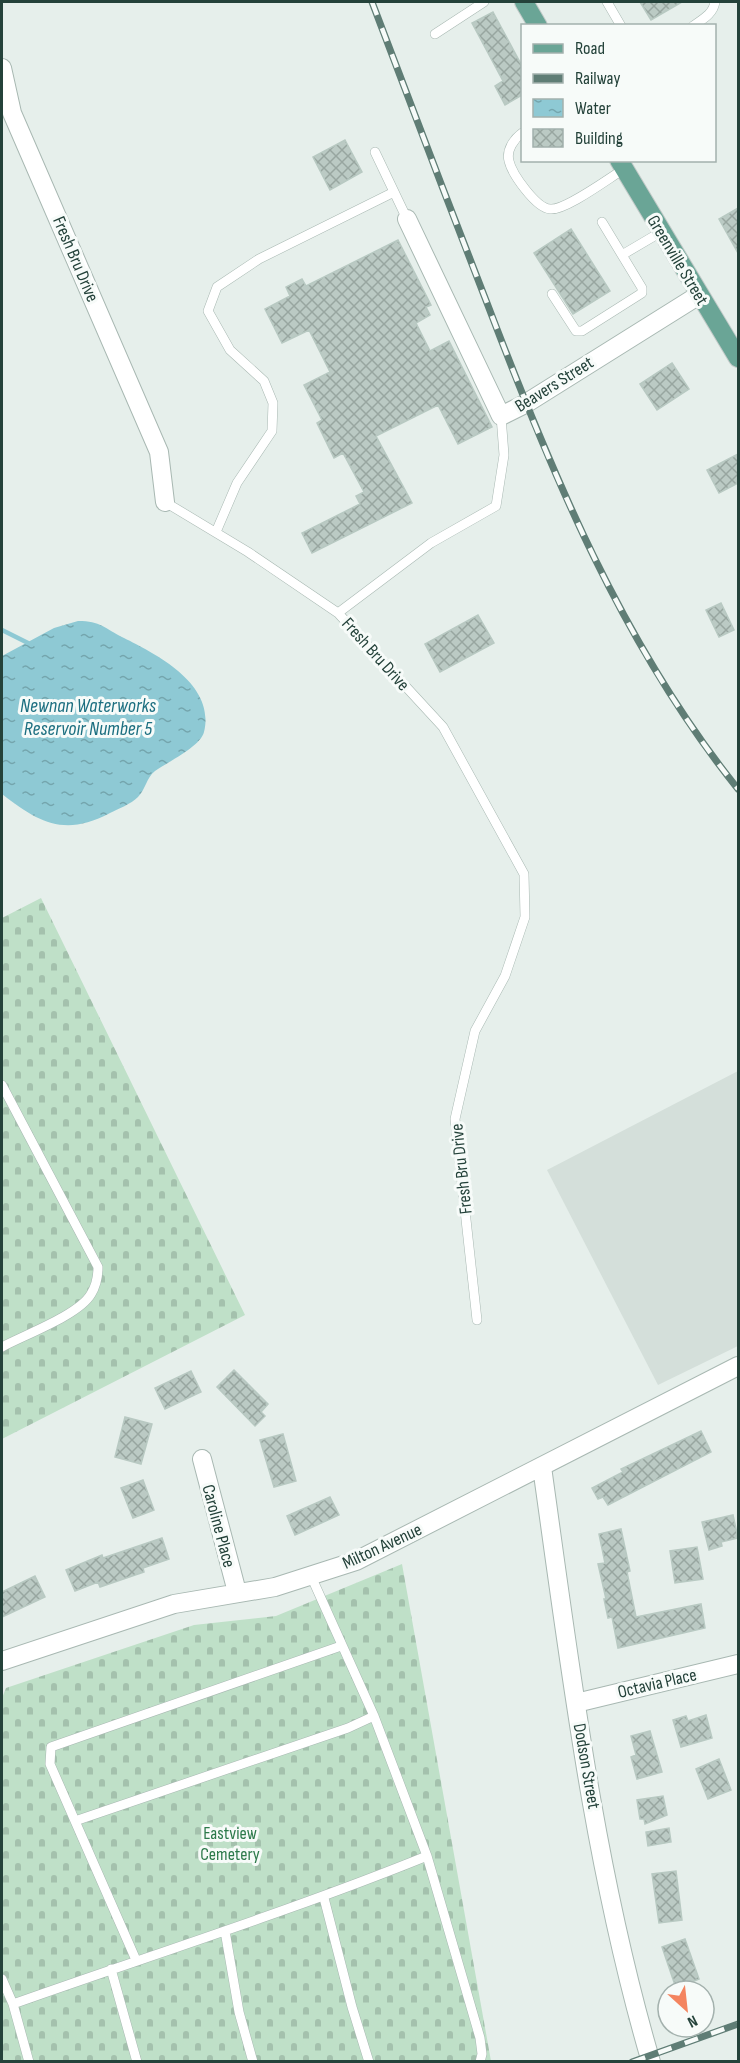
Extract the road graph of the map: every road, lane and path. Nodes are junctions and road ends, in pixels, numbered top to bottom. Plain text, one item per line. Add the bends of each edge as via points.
1 (484, 2) edge
2 (524, 2) edge
3 (607, 2) edge
4 (715, 2) edge
5 (537, 24) edge
6 (620, 24) edge
7 (696, 24) edge
8 (435, 34) dead end
9 (2, 68) edge
10 (521, 134) edge
11 (375, 152) dead end
12 (621, 165) edge
13 (394, 192) junction
14 (407, 219) joint
15 (602, 222) dead end
16 (661, 232) junction
17 (622, 255) junction
18 (552, 294) dead end
19 (699, 294) junction
20 (738, 358) edge
21 (501, 416) junction
22 (165, 502) joint
23 (216, 532) junction
24 (338, 613) junction
25 (2, 1085) edge
26 (477, 1320) dead end
27 (2, 1347) edge
28 (738, 1366) edge
29 (202, 1459) dead end
30 (542, 1467) junction
31 (311, 1576) junction
32 (237, 1592) junction
33 (341, 1646) junction
34 (2, 1661) edge
35 (738, 1664) edge
36 (576, 1703) junction
37 (374, 1716) junction
38 (75, 1821) junction
39 (427, 1857) junction
40 (324, 1898) junction
41 (225, 1930) junction
42 (136, 1960) junction
43 (111, 1969) junction
44 (2, 1979) edge
45 (13, 2004) junction
46 (29, 2061) edge
47 (137, 2061) edge
48 (253, 2061) edge
49 (369, 2061) edge
50 (480, 2061) edge
51 (651, 2061) edge

1 - 8 lane
2 - 5 main road
3 - 6 lane
4 - 7 lane via 714,8
9 - 22 street, Fresh Bru Drive via 12,113 159,452
10 - 12 lane via 510,147 509,161 531,197 547,208 570,202
11 - 13 lane
12 - 16 main road, Greenville Street
13 - 14 lane
13 - 23 lane via 259,259 217,287 208,311 230,350 264,381 273,403 272,431 237,483
14 - 21 street, Beavers Street
15 - 17 lane
16 - 17 lane
16 - 19 main road, Greenville Street
17 - 18 lane via 642,293 587,329 576,330
19 - 20 main road, Greenville Street
19 - 21 street, Beavers Street
21 - 24 lane via 504,455 496,506 430,543
22 - 23 lane, Fresh Bru Drive
23 - 24 lane, Fresh Bru Drive
24 - 26 lane, Fresh Bru Drive via 443,728 524,874 525,917 505,976 475,1030 455,1119
25 - 27 lane via 98,1267 90,1296 75,1309
28 - 30 street, Milton Avenue
29 - 32 street, Caroline Place
30 - 31 street, Milton Avenue via 356,1561
30 - 36 street, Dodson Street
31 - 32 street, Milton Avenue via 275,1587
31 - 33 lane
32 - 34 street, Milton Avenue via 174,1604
33 - 37 lane
33 - 38 lane via 57,1743 51,1747 50,1764
35 - 36 street, Octavia Place
36 - 51 street, Dodson Street via 610,1896
37 - 38 lane
37 - 39 lane
38 - 42 lane
39 - 40 lane
39 - 50 lane via 480,2038
40 - 41 lane
40 - 49 lane
41 - 42 lane
41 - 48 lane via 239,2013
42 - 43 lane
43 - 45 lane
43 - 47 lane
44 - 45 lane
45 - 46 lane

